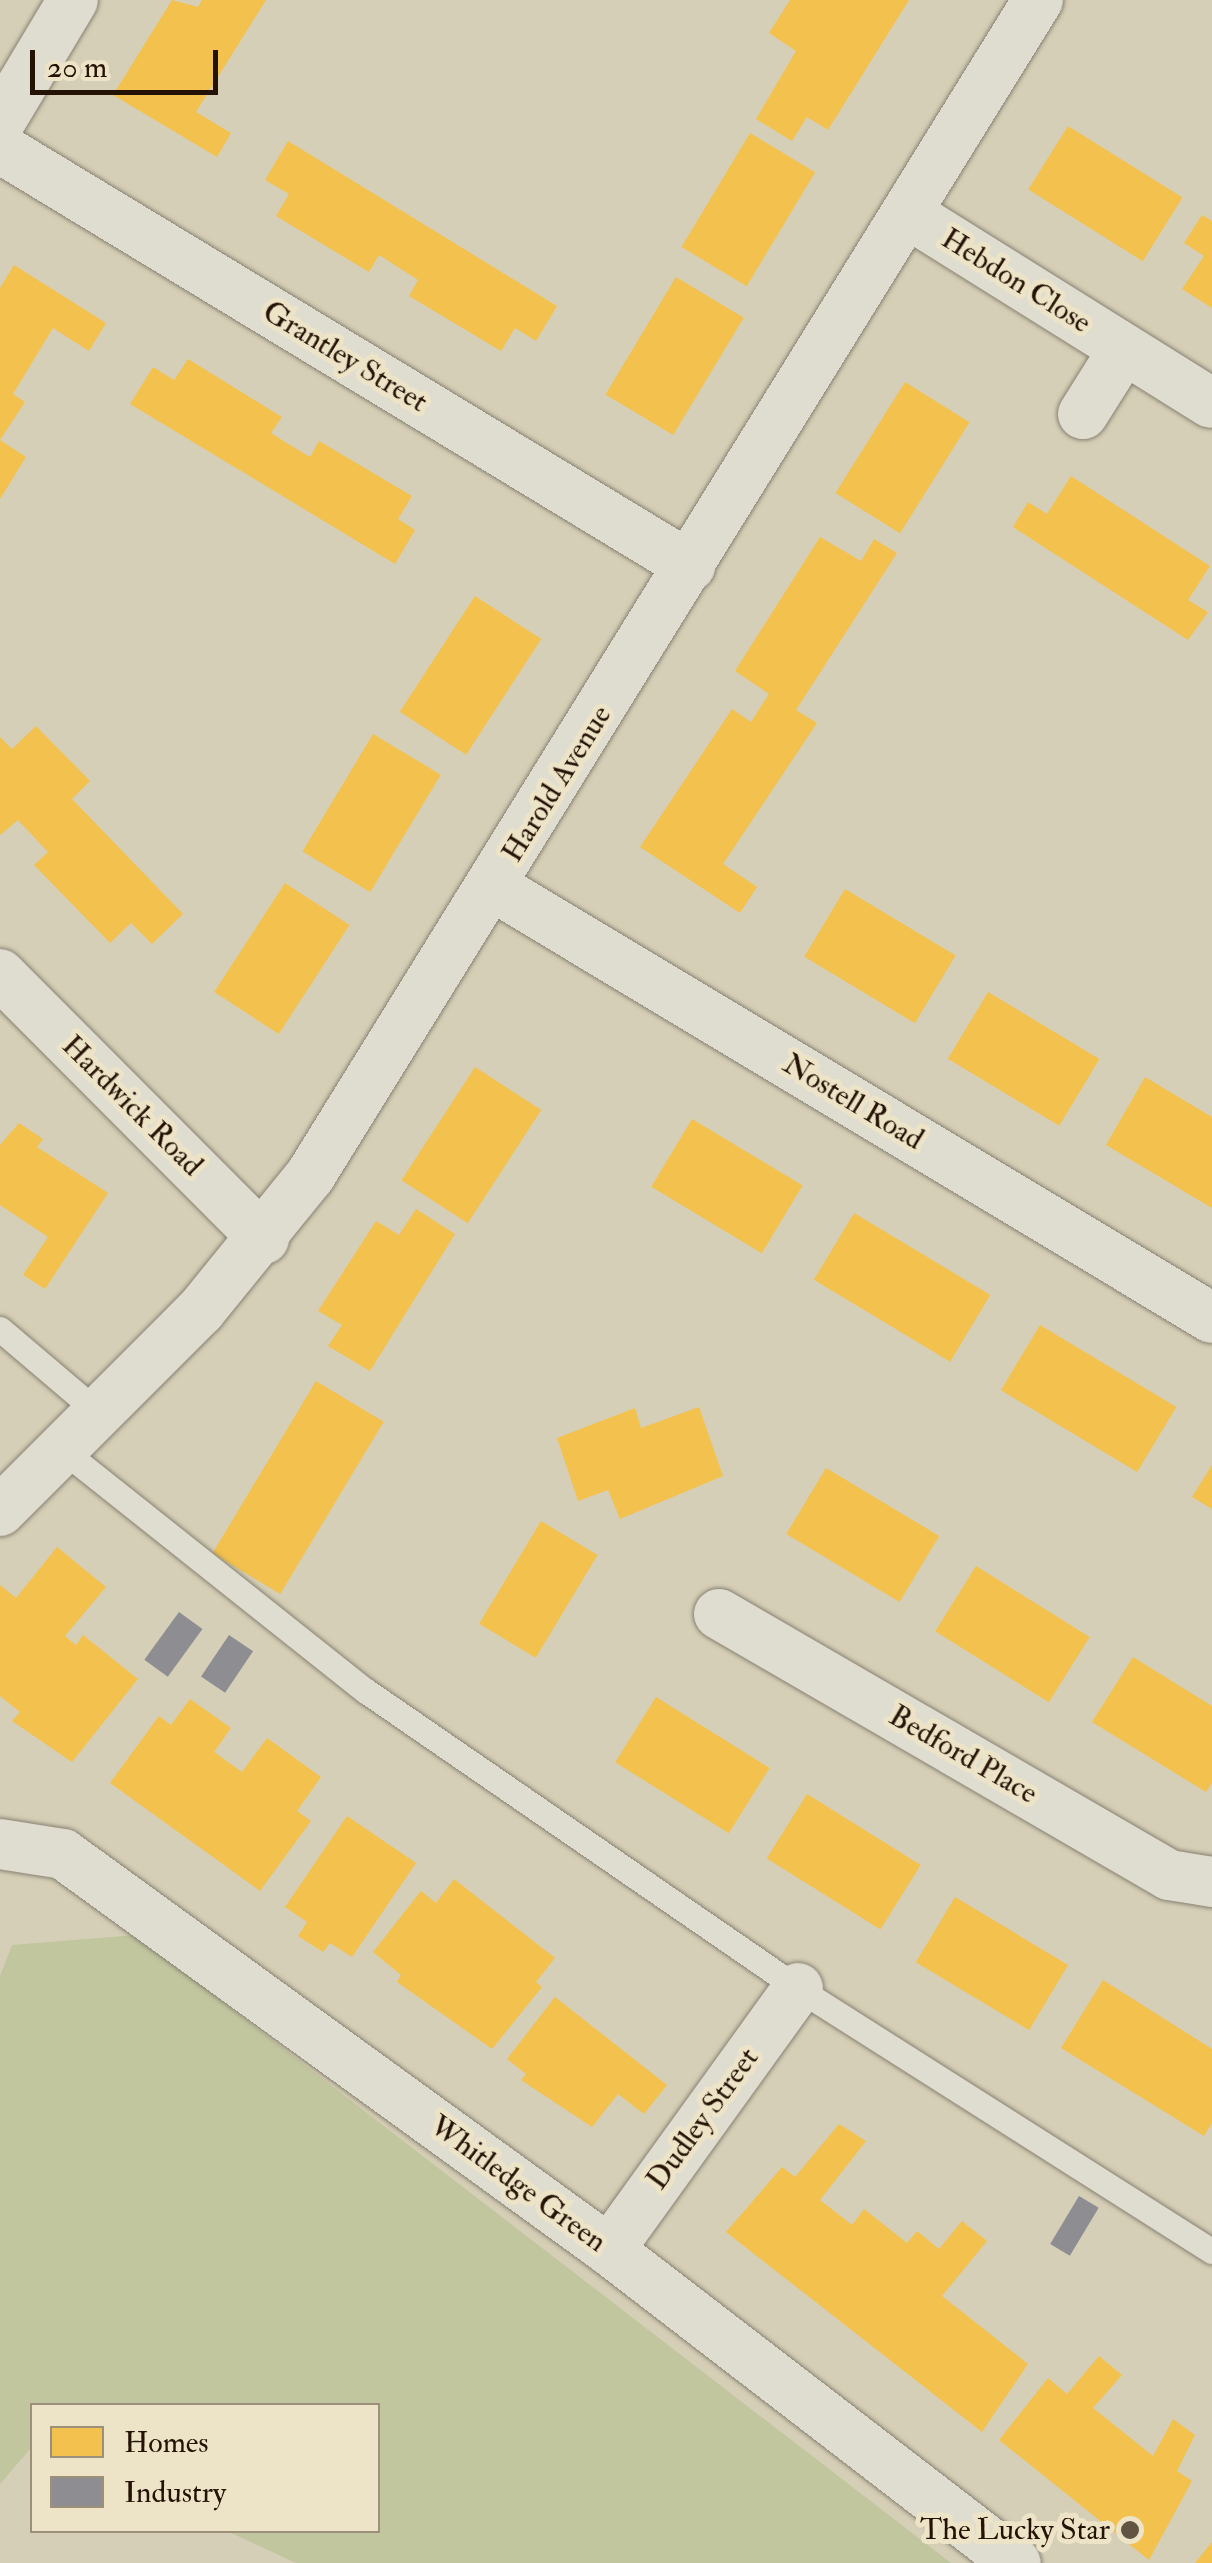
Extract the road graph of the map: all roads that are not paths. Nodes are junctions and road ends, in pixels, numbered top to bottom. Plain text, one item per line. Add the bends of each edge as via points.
1 (73, 0) edge
2 (1027, 3) edge
3 (0, 122) edge
4 (0, 148) edge
5 (908, 213) junction
6 (1124, 349) junction
7 (1211, 403) edge
8 (1083, 414) dead end
9 (690, 566) junction
10 (494, 887) junction
11 (0, 974) edge
12 (264, 1239) junction
13 (1212, 1318) edge
14 (0, 1329) edge
15 (101, 1415) junction
16 (64, 1452) junction
17 (0, 1510) edge
18 (720, 1614) dead end
19 (0, 1844) edge
20 (1212, 1882) edge
21 (798, 1988) junction
22 (608, 2250) junction
23 (1212, 2251) edge
24 (1016, 2563) edge

1 - 3 street
2 - 5 street, Harold Avenue
4 - 9 street, Grantley Street
5 - 6 street, Hebdon Close
5 - 9 street, Harold Avenue
6 - 7 street, Hebdon Close
6 - 8 street, Hebdon Close
9 - 10 street, Harold Avenue
10 - 12 street, Harold Avenue
10 - 13 street, Nostell Road
11 - 12 street, Hardwick Road
12 - 15 street, Harold Avenue
14 - 15 lane
15 - 16 street, Harold Avenue
16 - 17 street, Harold Avenue
16 - 21 lane via 366,1691
18 - 20 street, Bedford Place via 1170,1875
19 - 22 street, Whitledge Green via 63,1854
21 - 22 street, Dudley Street
21 - 23 lane
22 - 24 street, Whitledge Green

